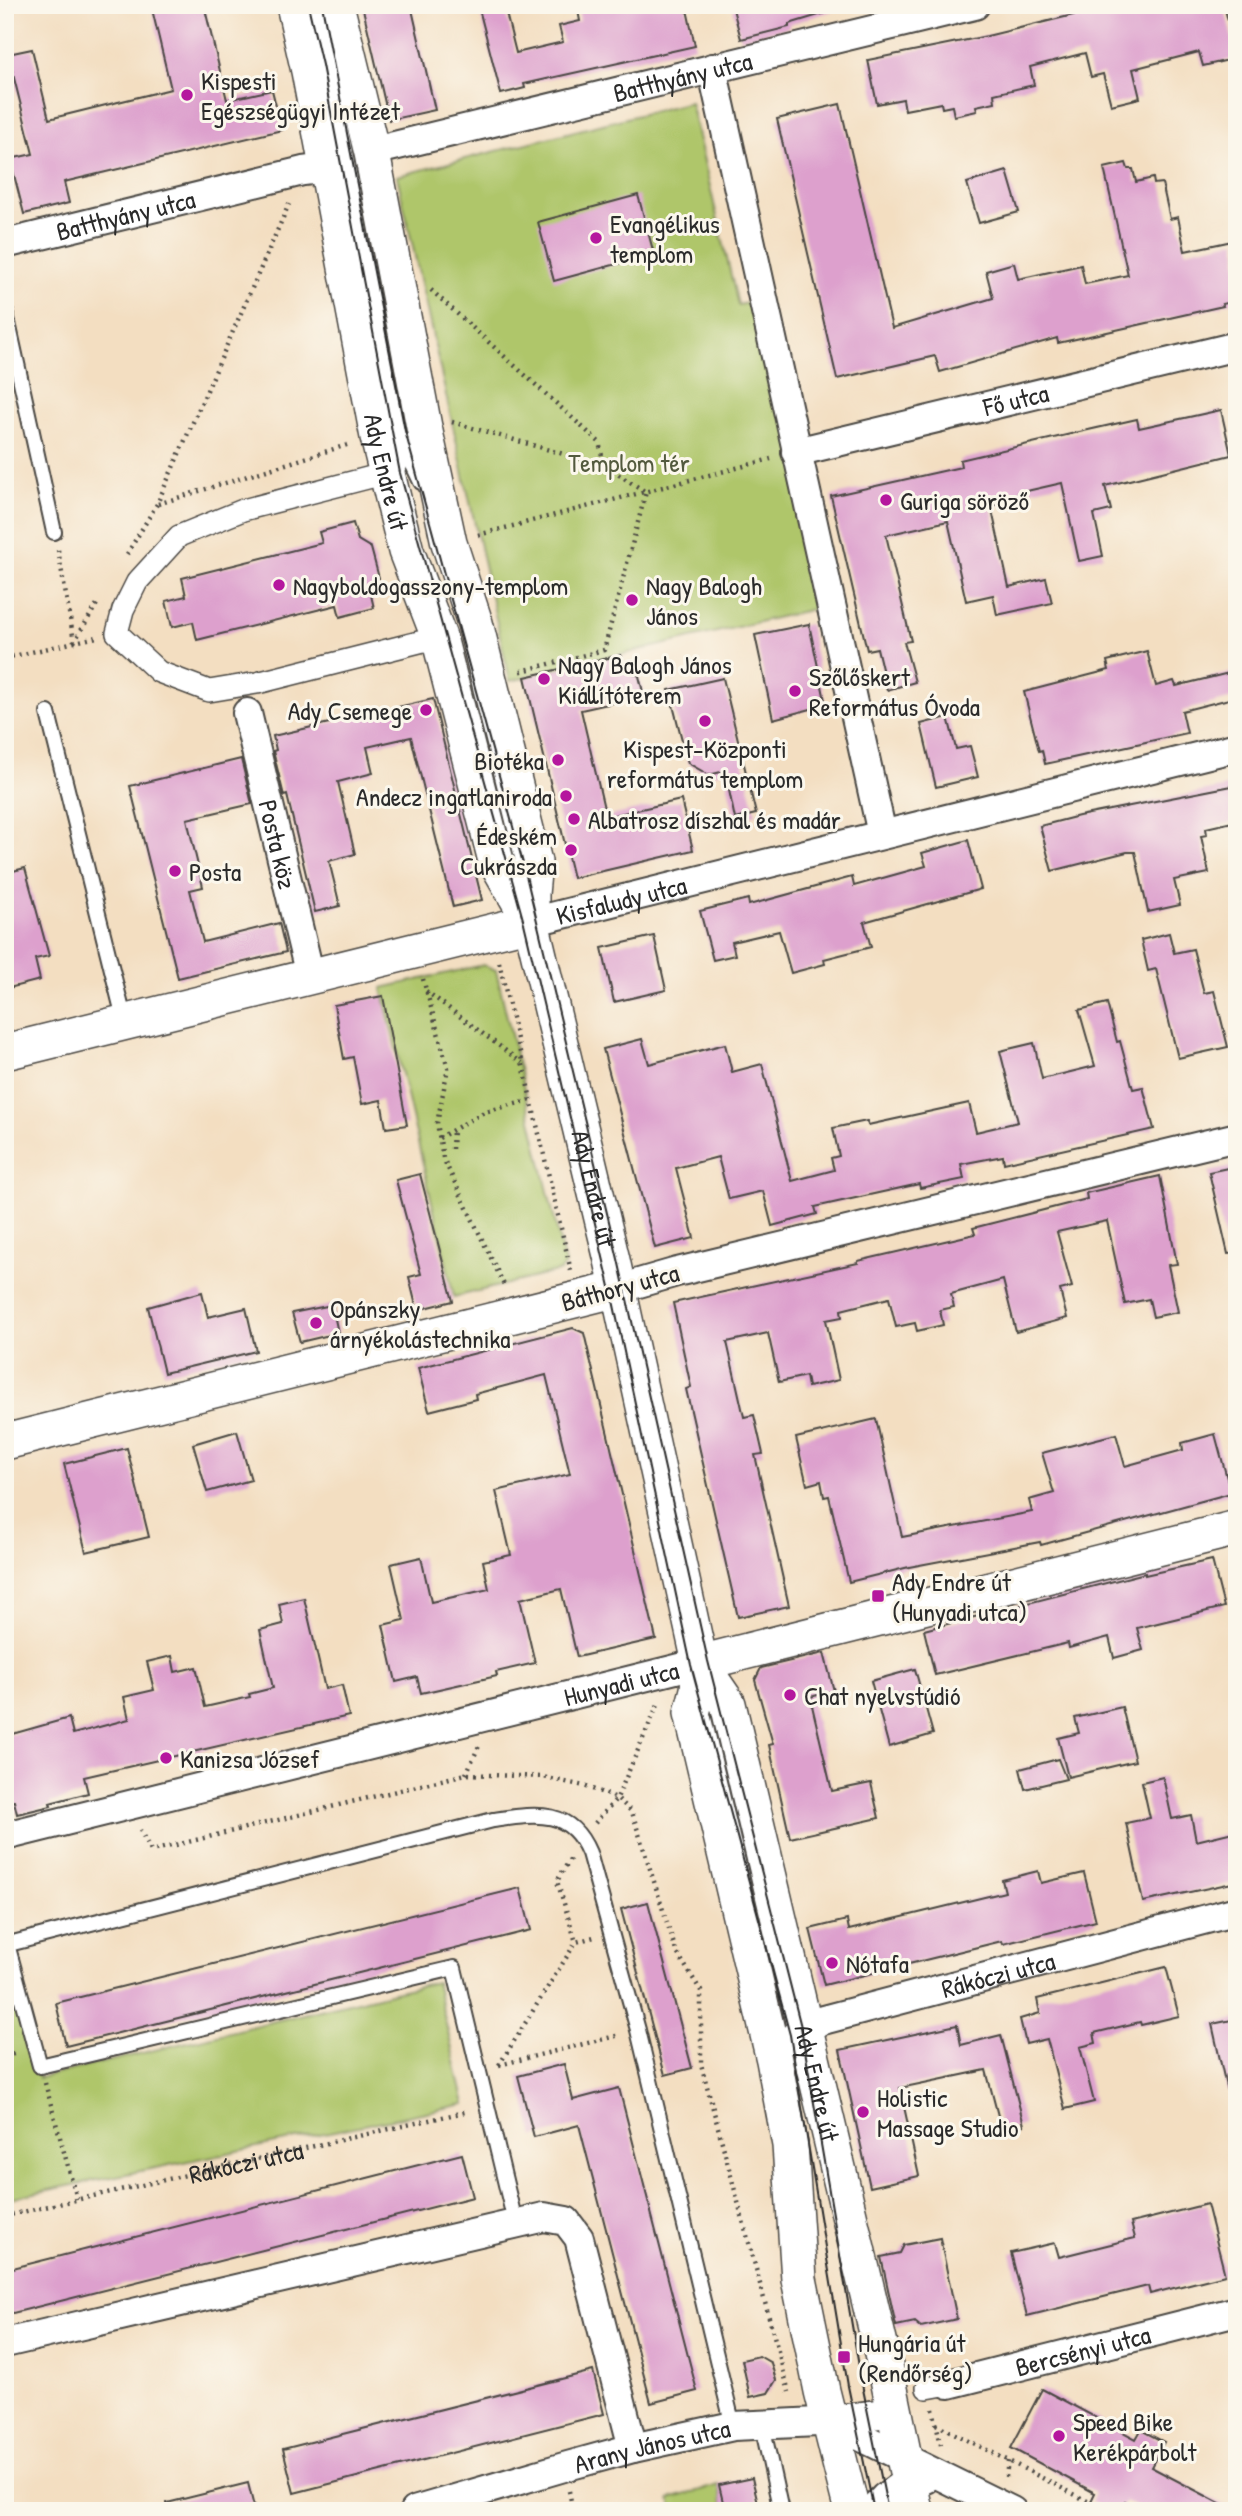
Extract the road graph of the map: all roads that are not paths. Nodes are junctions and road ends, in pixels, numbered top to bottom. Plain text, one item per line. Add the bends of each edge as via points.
1 (293, 5) edge
2 (315, 5) edge
3 (336, 5) edge
4 (975, 5) edge
5 (346, 53) junction
6 (712, 68) junction
7 (390, 147) dead end
8 (326, 167) junction
9 (5, 244) edge
10 (5, 309) edge
11 (1237, 346) edge
12 (411, 430) junction
13 (796, 452) junction
14 (387, 473) junction
15 (54, 532) road end
16 (406, 551) junction
17 (439, 637) junction
18 (48, 713) dead end
19 (247, 713) dead end
20 (1237, 747) edge
21 (882, 834) junction
22 (531, 922) junction
23 (310, 976) junction
24 (125, 1021) junction
25 (5, 1052) edge
26 (1237, 1138) edge
27 (618, 1289) junction
28 (5, 1442) edge
29 (1237, 1528) edge
30 (700, 1663) junction
31 (5, 1836) edge
32 (1237, 1911) edge
33 (6, 1945) edge
34 (804, 2025) junction
35 (774, 2060) junction
36 (515, 2222) junction
37 (1237, 2311) edge
38 (5, 2343) edge
39 (938, 2386) road end
40 (894, 2412) junction
41 (829, 2421) junction
42 (733, 2426) junction
43 (762, 2426) junction
44 (632, 2448) junction
45 (909, 2483) edge
46 (414, 2511) edge
47 (781, 2511) edge
48 (852, 2511) edge
49 (872, 2511) edge
50 (1012, 2511) edge

1 - 8 street, Ady Endre út
2 - 8 lane
3 - 5 street, Ady Endre út
4 - 6 street, Batthyány utca
5 - 8 lane
5 - 12 street, Ady Endre út via 372,153
6 - 7 street, Batthyány utca
6 - 13 street
8 - 9 street, Batthyány utca
8 - 12 lane
8 - 14 street, Ady Endre út
10 - 15 lane
11 - 13 street, Fő utca
12 - 16 lane
12 - 22 street, Ady Endre út via 463,539 478,634 534,862
13 - 21 street
14 - 16 street, Ady Endre út
14 - 17 street via 243,510 179,536 137,582 117,633 159,672 209,691
16 - 17 street, Ady Endre út
17 - 22 street, Ady Endre út via 496,861
18 - 24 lane
19 - 23 street, Posta köz
20 - 21 street, Kisfaludy utca
21 - 22 street, Kisfaludy utca
22 - 23 street, Kisfaludy utca
22 - 27 street, Ady Endre út
23 - 24 street, Kisfaludy utca
24 - 25 street, Kisfaludy utca
26 - 27 street, Báthory utca
27 - 28 street, Báthory utca
27 - 30 street, Ady Endre út
29 - 30 street, Hunyadi utca
30 - 31 street, Hunyadi utca
30 - 34 street, Ady Endre út via 728,1704
30 - 35 street, Ady Endre út via 692,1713
32 - 34 street, Rákóczi utca
33 - 36 lane via 40,2066 454,1968
33 - 42 lane via 494,1820 533,1814 572,1826 589,1853 638,2030
34 - 35 street
34 - 40 street, Ady Endre út
35 - 41 street, Ady Endre út via 790,2145 799,2279
36 - 38 street
36 - 44 street via 544,2217 566,2221 579,2238
37 - 39 street, Bercsényi utca
40 - 41 street, Arany János utca
40 - 45 street, Ady Endre út
41 - 43 street, Arany János utca
41 - 45 street
41 - 48 street, Ady Endre út
42 - 43 street, Arany János utca
42 - 44 street, Arany János utca
43 - 47 lane
44 - 46 street, Arany János utca
45 - 49 street
45 - 50 street via 949,2479

